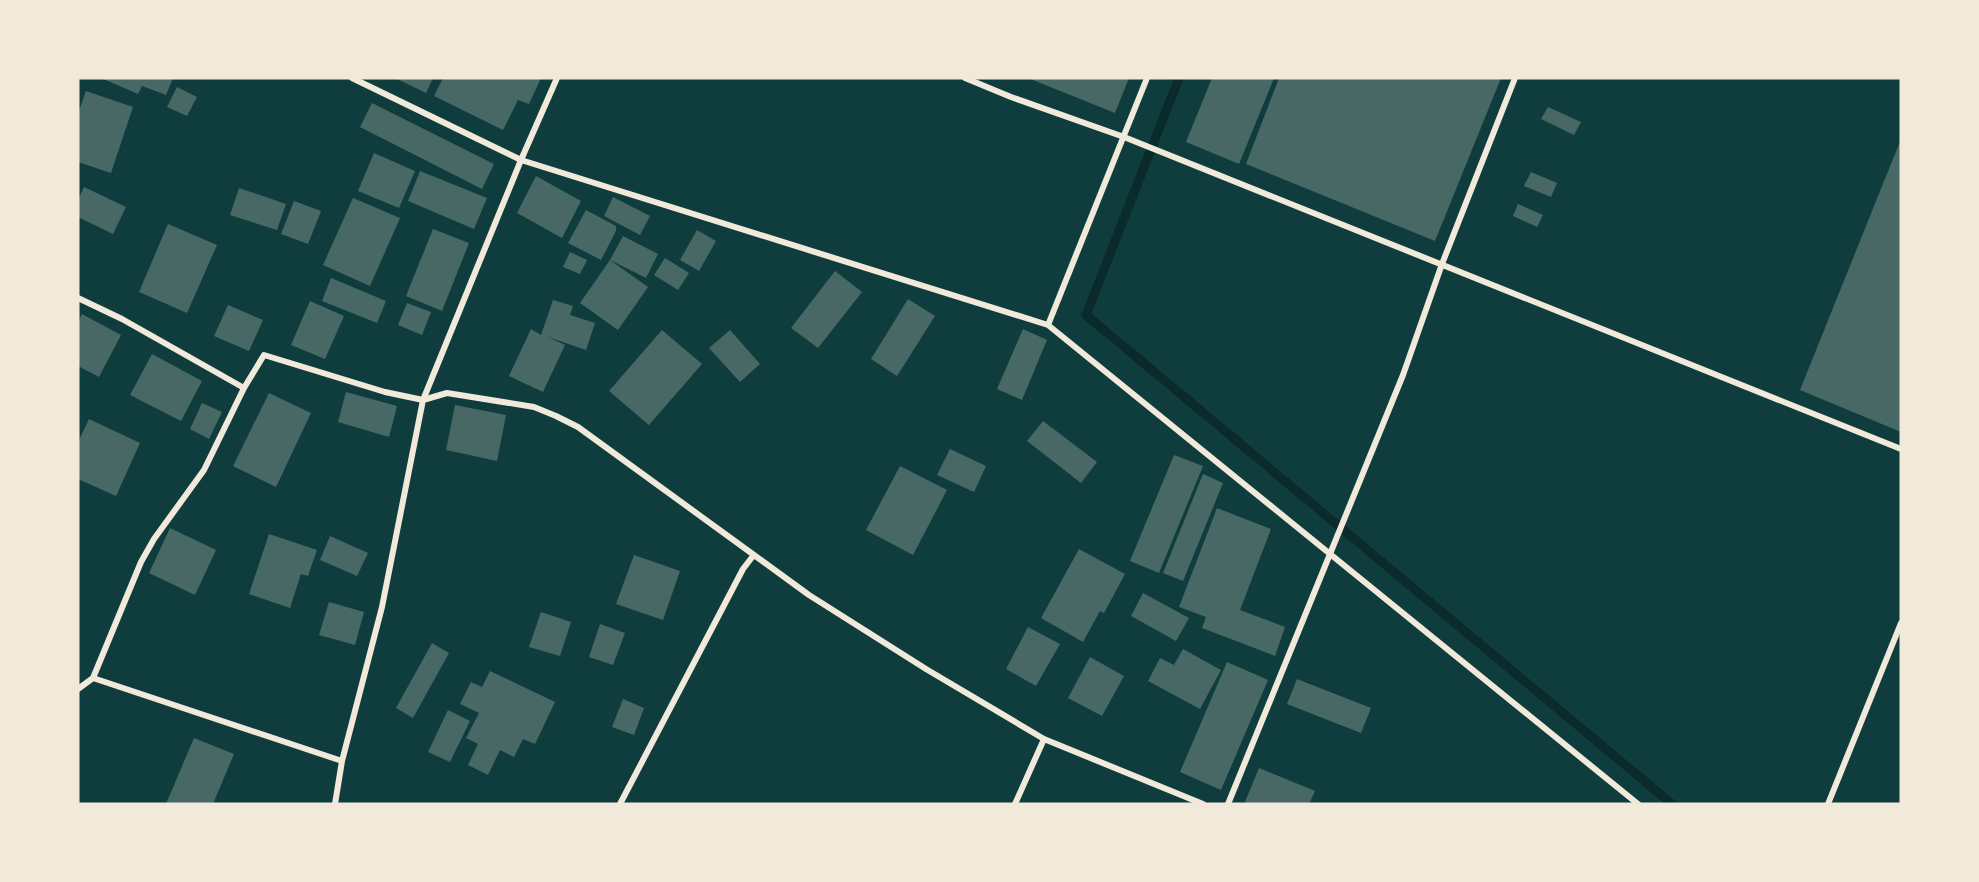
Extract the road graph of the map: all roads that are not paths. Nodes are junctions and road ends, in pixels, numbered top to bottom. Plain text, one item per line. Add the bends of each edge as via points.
1 (352, 78) edge
2 (557, 78) edge
3 (965, 78) edge
4 (1148, 78) edge
5 (1515, 78) edge
6 (1124, 137) junction
7 (520, 160) junction
8 (1442, 264) junction
9 (78, 298) edge
10 (1048, 325) junction
11 (244, 388) junction
12 (423, 400) junction
13 (1901, 449) edge
14 (1331, 551) junction
15 (753, 556) junction
16 (1901, 623) edge
17 (93, 678) junction
18 (78, 689) edge
19 (1044, 739) junction
20 (342, 761) junction
21 (335, 804) edge
22 (620, 804) edge
23 (1015, 804) edge
24 (1203, 804) edge
25 (1228, 804) edge
26 (1638, 804) edge
27 (1828, 804) edge

1 - 7 street
2 - 7 street
3 - 6 street
4 - 6 street
5 - 8 street
6 - 8 street
6 - 10 street
7 - 10 street
7 - 12 street
8 - 13 street
8 - 14 street via 1403,375
9 - 11 street
10 - 14 street
11 - 12 street via 264,355
11 - 17 street via 204,470 141,562
12 - 15 street via 447,393 534,407 556,416 578,427
12 - 20 street via 382,607
14 - 25 street
14 - 26 street
15 - 19 street via 818,602
15 - 22 street
16 - 27 street
17 - 18 street
17 - 20 street
19 - 23 street
19 - 24 street
20 - 21 street

